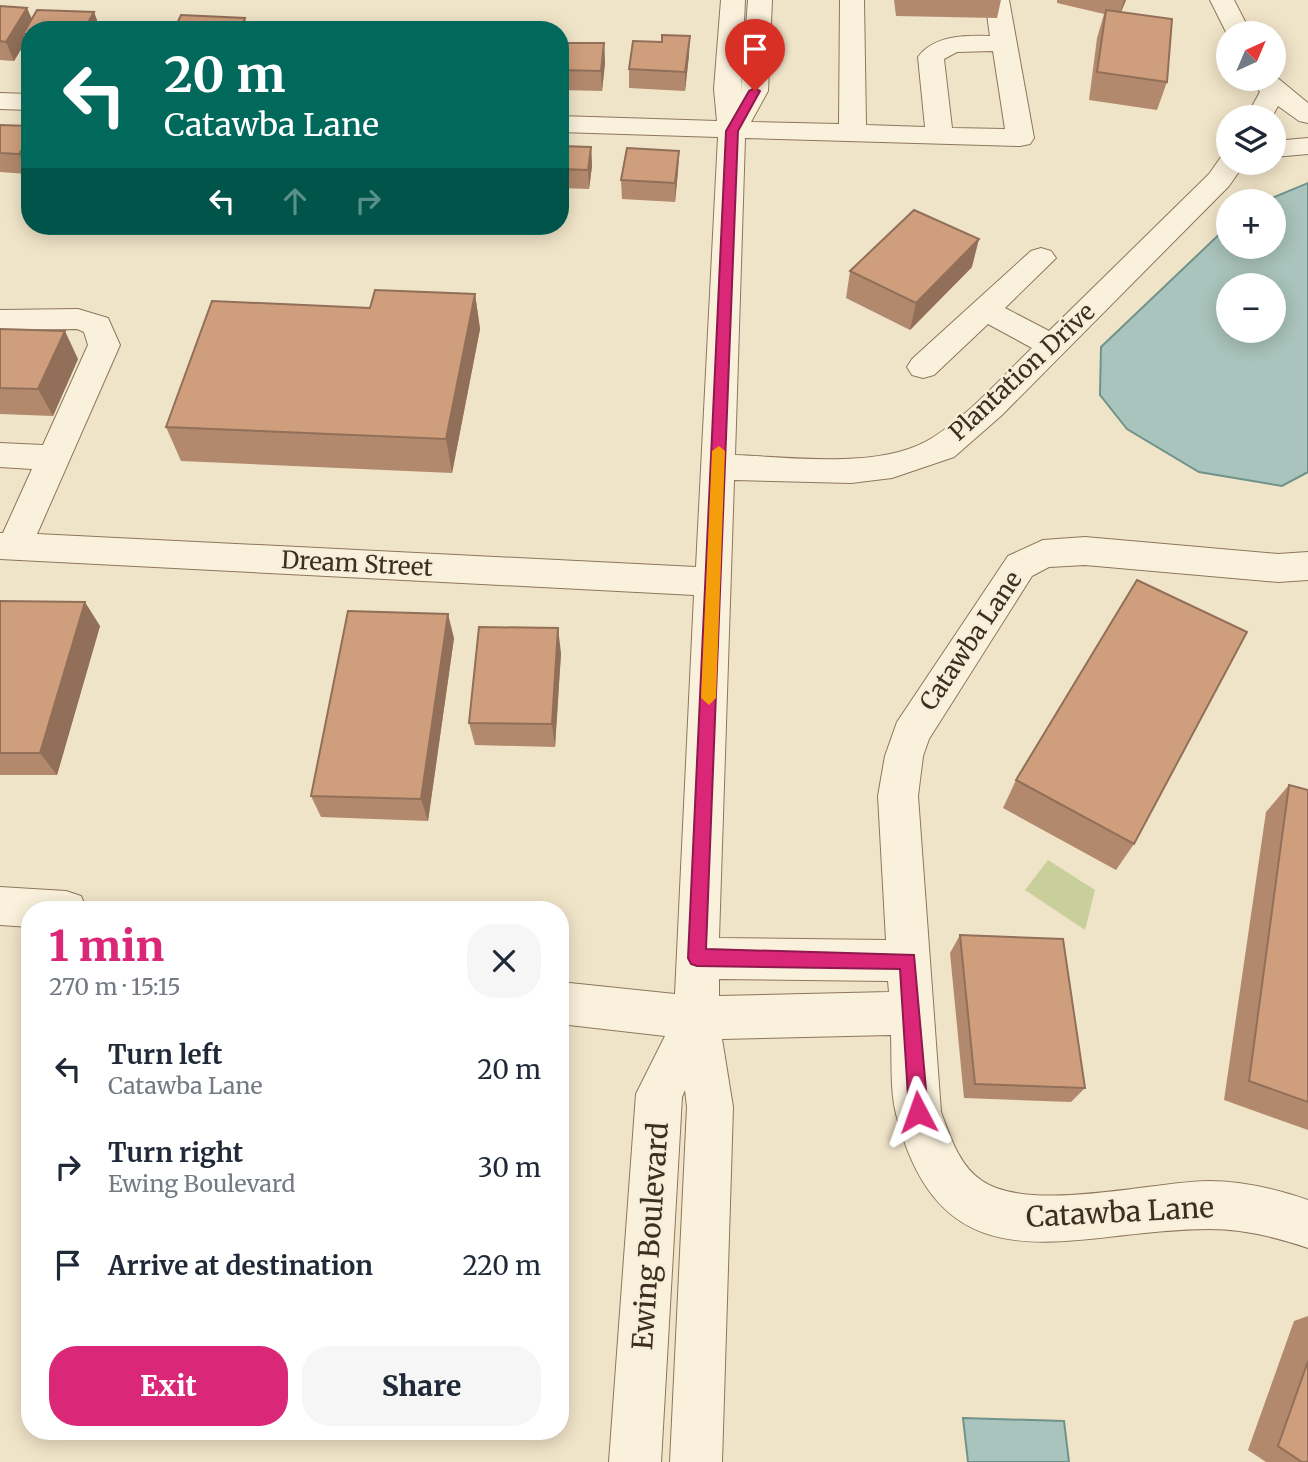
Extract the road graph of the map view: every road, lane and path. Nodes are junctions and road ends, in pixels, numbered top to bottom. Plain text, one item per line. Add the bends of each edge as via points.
1 (733, 0) edge
2 (760, 0) edge
3 (852, 0) edge
4 (997, 0) edge
5 (1222, 0) edge
6 (1233, 21) edge
7 (1004, 44) junction
8 (1277, 91) edge
9 (0, 101) edge
10 (21, 102) edge
11 (1308, 115) edge
12 (569, 124) edge
13 (732, 131) junction
14 (853, 134) junction
15 (939, 136) junction
16 (1308, 146) edge
17 (1286, 148) edge
18 (1223, 175) edge
19 (1041, 258) dead end
20 (985, 310) junction
21 (0, 320) edge
22 (1053, 346) junction
23 (923, 367) dead end
24 (0, 455) edge
25 (53, 458) junction
26 (719, 467) junction
27 (7, 547) edge
28 (1308, 566) edge
29 (714, 582) junction
30 (0, 906) edge
31 (21, 907) edge
32 (697, 958) junction
33 (908, 961) junction
34 (569, 1004) edge
35 (911, 1013) junction
36 (697, 1018) junction
37 (1308, 1224) edge
38 (635, 1462) edge
39 (696, 1462) edge

1 - 13 street, Ewing Boulevard via 727,89
2 - 13 street, Ewing Boulevard via 755,91
3 - 14 street
4 - 7 street
5 - 6 street
7 - 15 street via 965,43 939,48 931,57
7 - 15 street via 1020,138
8 - 11 street
9 - 10 street
12 - 13 street
13 - 14 street
13 - 26 street, Ewing Boulevard
14 - 15 street
16 - 17 street
18 - 22 street, Plantation Drive
19 - 20 street
20 - 22 street
20 - 23 street
21 - 25 street via 78,319 97,325 104,345
22 - 26 street, Plantation Drive via 991,407 942,448 920,458 851,471
24 - 25 street
25 - 27 street
26 - 29 street, Ewing Boulevard
27 - 29 street, Dream Street
28 - 33 street, Catawba Lane via 1278,568 1085,551 1043,554 1020,566 922,714 904,756 898,796
29 - 32 street, Ewing Boulevard
30 - 31 street
32 - 33 street
32 - 36 street, Ewing Boulevard
33 - 35 street, Catawba Lane
34 - 36 street
35 - 36 street
35 - 37 street, Catawba Lane via 918,1112 925,1141 946,1178 989,1212 1027,1222 1208,1205 1270,1210
36 - 38 street, Ewing Boulevard via 659,1094
36 - 39 street, Ewing Boulevard via 710,1107

